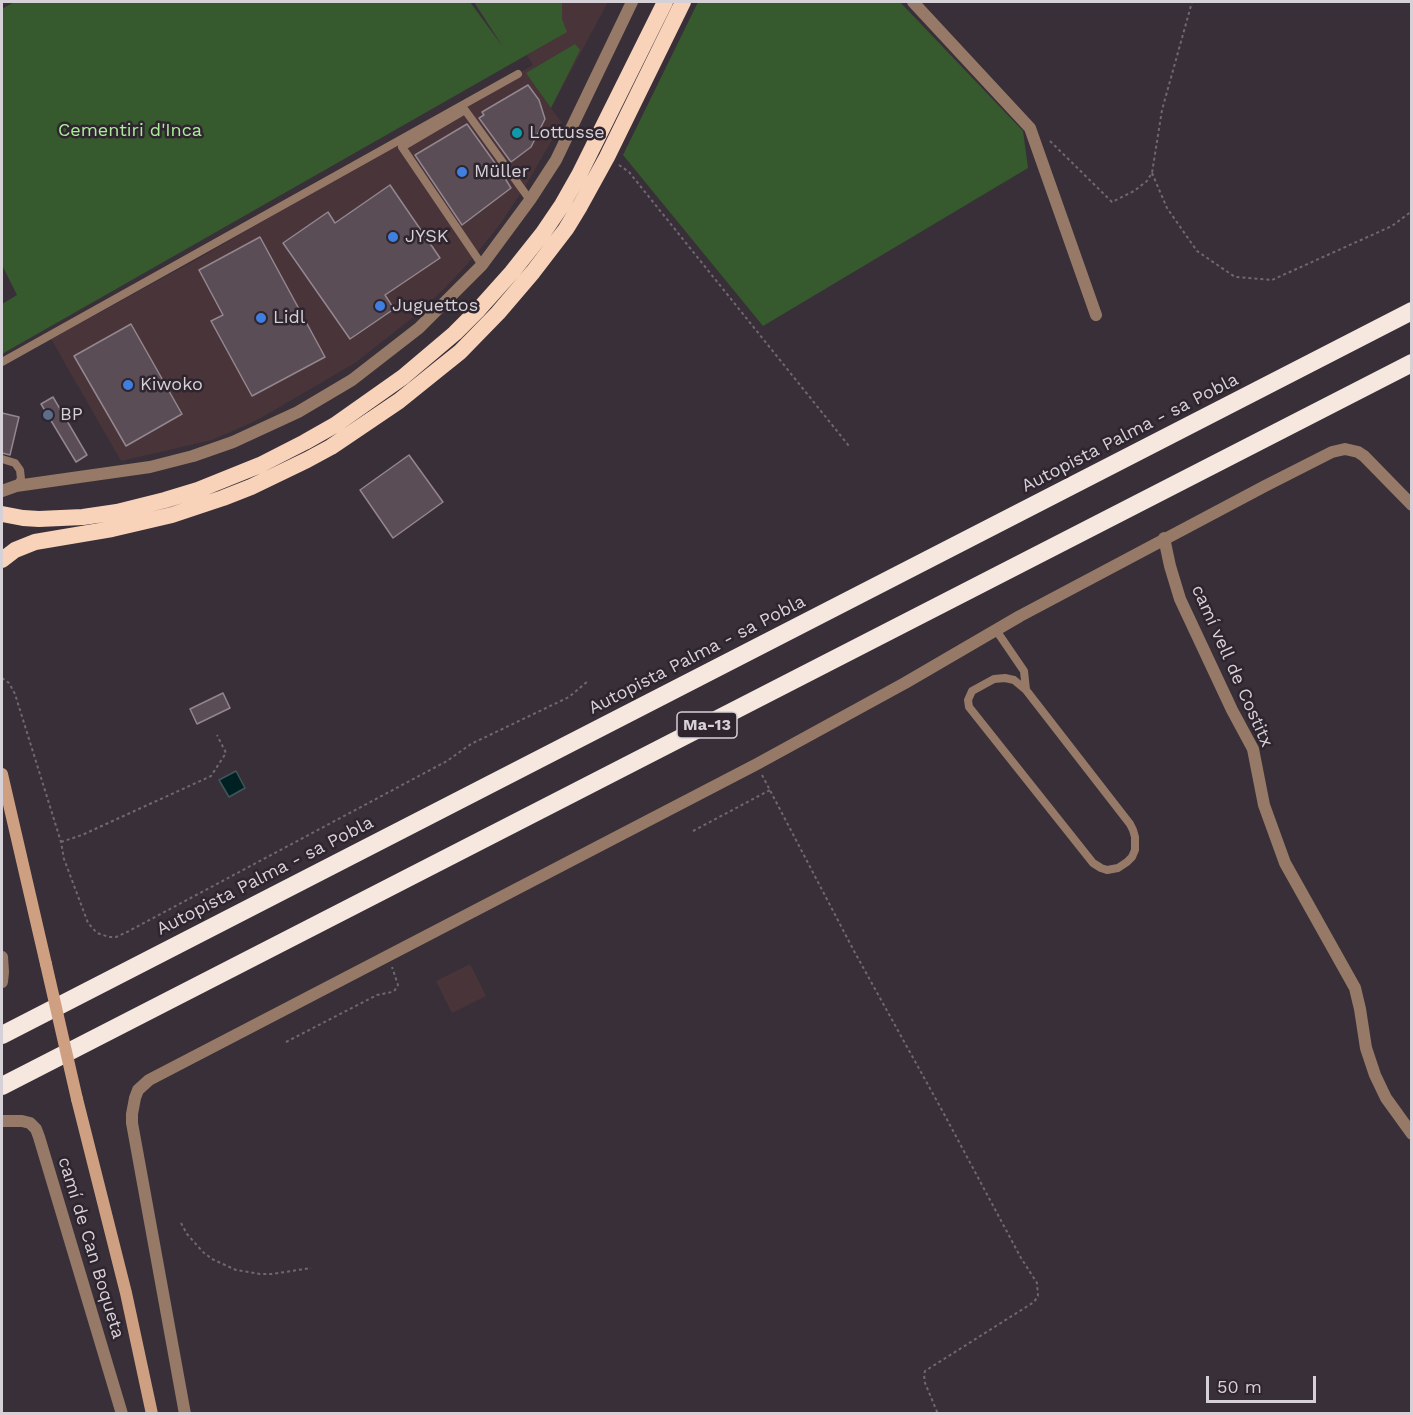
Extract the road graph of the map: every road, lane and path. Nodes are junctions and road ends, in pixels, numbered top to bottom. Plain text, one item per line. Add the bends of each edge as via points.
1 (632, 2) edge
2 (665, 2) edge
3 (683, 2) edge
4 (913, 2) edge
5 (1192, 2) edge
6 (518, 74) dead end
7 (1030, 128) junction
8 (607, 157) junction
9 (1152, 173) junction
10 (530, 200) junction
11 (1412, 211) edge
12 (482, 265) junction
13 (1412, 311) edge
14 (1096, 315) dead end
15 (2, 362) edge
16 (1412, 363) edge
17 (849, 446) dead end
18 (2, 459) edge
19 (16, 486) junction
20 (2, 491) edge
21 (1412, 505) edge
22 (2, 513) edge
23 (1164, 538) junction
24 (2, 560) edge
25 (996, 630) junction
26 (2, 678) edge
27 (588, 681) dead end
28 (1026, 690) junction
29 (217, 735) dead end
30 (757, 764) junction
31 (2, 774) edge
32 (770, 790) junction
33 (693, 831) dead end
34 (61, 842) junction
35 (387, 956) junction
36 (2, 957) edge
37 (2, 982) edge
38 (2, 1035) edge
39 (286, 1042) dead end
40 (2, 1086) edge
41 (2, 1121) edge
42 (1412, 1134) edge
43 (181, 1223) dead end
44 (311, 1269) dead end
45 (122, 1413) edge
46 (152, 1413) edge
47 (185, 1413) edge
48 (938, 1413) edge

1 - 10 street via 556,160
2 - 22 highway via 579,175 543,233 478,310 403,377 305,442 198,490 83,517 39,519
3 - 8 highway
4 - 7 street
5 - 9 path via 1162,111
6 - 15 lane
7 - 9 path via 1053,143 1112,202 1134,191
7 - 14 street
8 - 17 path via 629,172
8 - 24 highway via 566,229 498,313 440,369 354,432 307,460 214,501 147,521 35,542
9 - 11 path via 1167,208 1197,251 1235,277 1272,280 1392,226
10 - 12 street
10 - 12 lane via 465,110 402,147
12 - 19 street via 419,328 352,380 298,412 193,456 150,467
13 - 38 highway, Autopista Palma - sa Pobla / Ma-13
16 - 40 highway, Ma-13
18 - 19 lane via 15,463 20,470
19 - 20 street
21 - 23 street via 1364,456 1345,449 1332,452
23 - 25 street
23 - 42 street, camí vell de Costitx via 1180,599 1253,749 1264,805 1286,863 1355,988 1375,1075
25 - 28 lane via 1024,671
25 - 30 street
26 - 34 path via 15,694
27 - 34 path via 569,697 471,744 447,761 116,937 97,933 88,923
28 - 28 lane via 1130,824 1135,850 1118,868 1107,870 1094,863 969,707 972,691 994,679 1014,680
29 - 34 path via 226,753 211,776
30 - 32 path
30 - 35 street
31 - 46 main road, bridge
32 - 33 path
32 - 48 path via 1039,1287 1034,1302 925,1371 925,1383
35 - 39 path via 397,981 395,990 376,995
35 - 47 street via 149,1080 138,1090 132,1123
36 - 37 street
41 - 45 street, camí de Can Boqueta via 22,1121 36,1129
43 - 44 path via 203,1252 236,1270 272,1274

